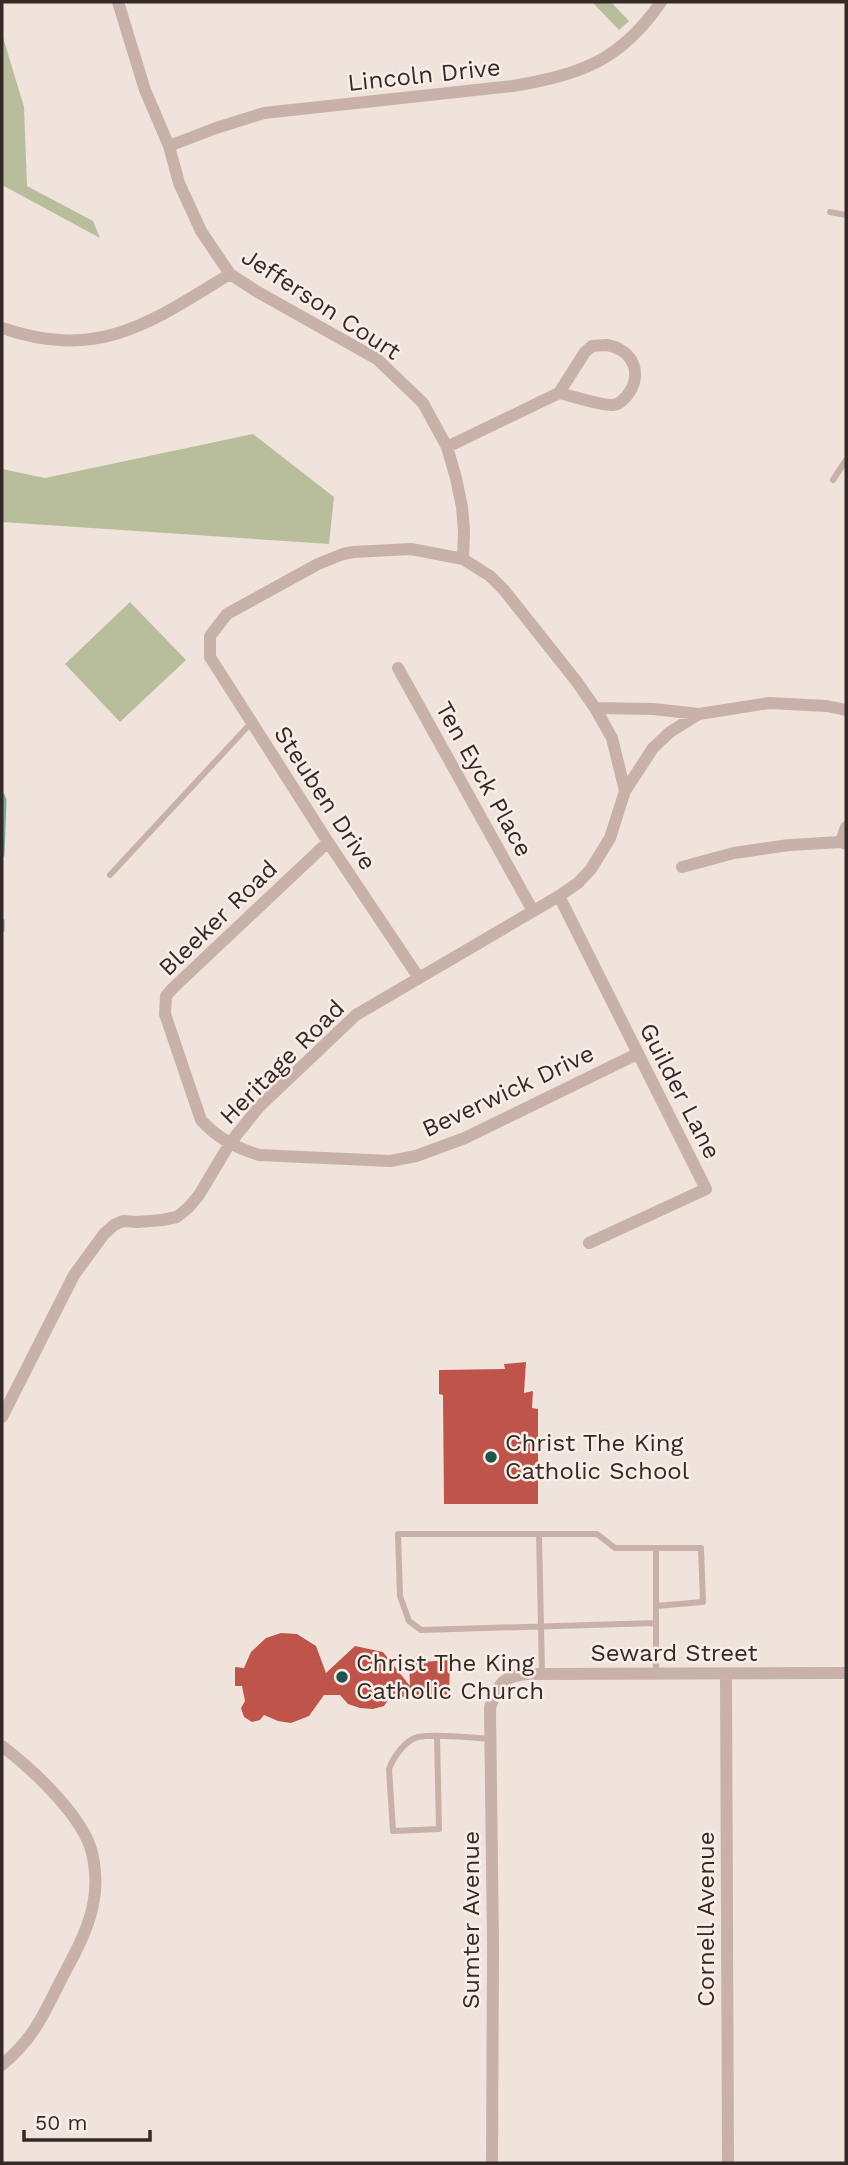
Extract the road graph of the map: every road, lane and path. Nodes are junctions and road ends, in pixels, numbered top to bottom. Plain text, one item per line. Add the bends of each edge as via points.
1 (118, 2) edge
2 (661, 2) edge
3 (169, 146) junction
4 (830, 212) dead end
5 (846, 215) edge
6 (230, 274) junction
7 (2, 328) edge
8 (559, 393) junction
9 (447, 447) junction
10 (846, 460) edge
11 (833, 480) dead end
12 (463, 559) junction
13 (398, 668) dead end
14 (595, 708) junction
15 (846, 710) edge
16 (699, 714) junction
17 (251, 723) junction
18 (625, 791) junction
19 (846, 827) edge
20 (328, 842) junction
21 (844, 843) edge
22 (682, 867) dead end
23 (110, 875) dead end
24 (559, 897) junction
25 (533, 911) junction
26 (419, 978) junction
27 (637, 1054) junction
28 (230, 1143) junction
29 (590, 1243) dead end
30 (2, 1417) edge
31 (539, 1534) junction
32 (656, 1548) junction
33 (656, 1606) junction
34 (656, 1623) junction
35 (540, 1627) junction
36 (846, 1673) edge
37 (542, 1674) junction
38 (656, 1674) junction
39 (726, 1675) junction
40 (503, 1680) joint
41 (437, 1737) junction
42 (491, 1739) junction
43 (2, 1746) edge
44 (2, 2064) edge
45 (492, 2163) edge
46 (728, 2163) edge

1 - 3 street, Jefferson Court via 145,90
2 - 3 street, Lincoln Drive via 615,53 551,79 264,113
3 - 6 street, Jefferson Court via 179,183 201,231
4 - 5 lane
6 - 7 street via 144,325 103,338 51,340
6 - 9 street, Jefferson Court via 377,359 423,403
8 - 8 street via 612,405 621,402 636,379 633,361 618,347 592,346
8 - 9 street
9 - 12 street, Jefferson Court via 462,507
10 - 11 lane
12 - 14 street via 504,590
12 - 17 street, Steuben Drive via 411,549 343,554 227,614 210,636 210,657
13 - 25 street, Ten Eyck Place
14 - 16 street, Heritage Road
14 - 18 street via 612,738
15 - 16 street, Heritage Road via 769,703
16 - 18 street, Heritage Road via 653,748
17 - 20 street, Steuben Drive
17 - 23 lane
18 - 24 street, Heritage Road via 610,838 578,883
19 - 21 street
20 - 26 street, Steuben Drive
20 - 28 street, Bleeker Road via 166,996 165,1014 201,1119
21 - 22 street via 734,853
24 - 25 street, Heritage Road
24 - 27 street, Guilder Lane
25 - 26 street, Heritage Road
26 - 28 street, Heritage Road via 356,1014 259,1107
27 - 28 street, Beverwick Drive via 465,1138 416,1156 390,1161 260,1155
27 - 29 street, Guilder Lane via 706,1189
28 - 30 street, Heritage Road via 199,1195 177,1217 124,1221 96,1244 74,1275
31 - 32 lane via 597,1534 615,1548
31 - 35 lane
31 - 35 lane via 398,1534 398,1546 400,1596 409,1621 421,1630
32 - 33 lane
32 - 33 lane via 701,1548 703,1602
33 - 34 lane
34 - 35 lane
34 - 38 lane
35 - 37 lane
36 - 39 street, Seward Street
37 - 38 street, Seward Street
37 - 40 street, Seward Street
38 - 39 street, Seward Street
39 - 46 street, Cornell Avenue
40 - 42 street, Sumter Avenue via 491,1708
41 - 41 lane via 416,1737 392,1760 393,1831 439,1829
41 - 42 lane
42 - 45 street, Sumter Avenue
43 - 44 street via 57,1797 83,1830 94,1860 95,1897 82,1940 35,2031

